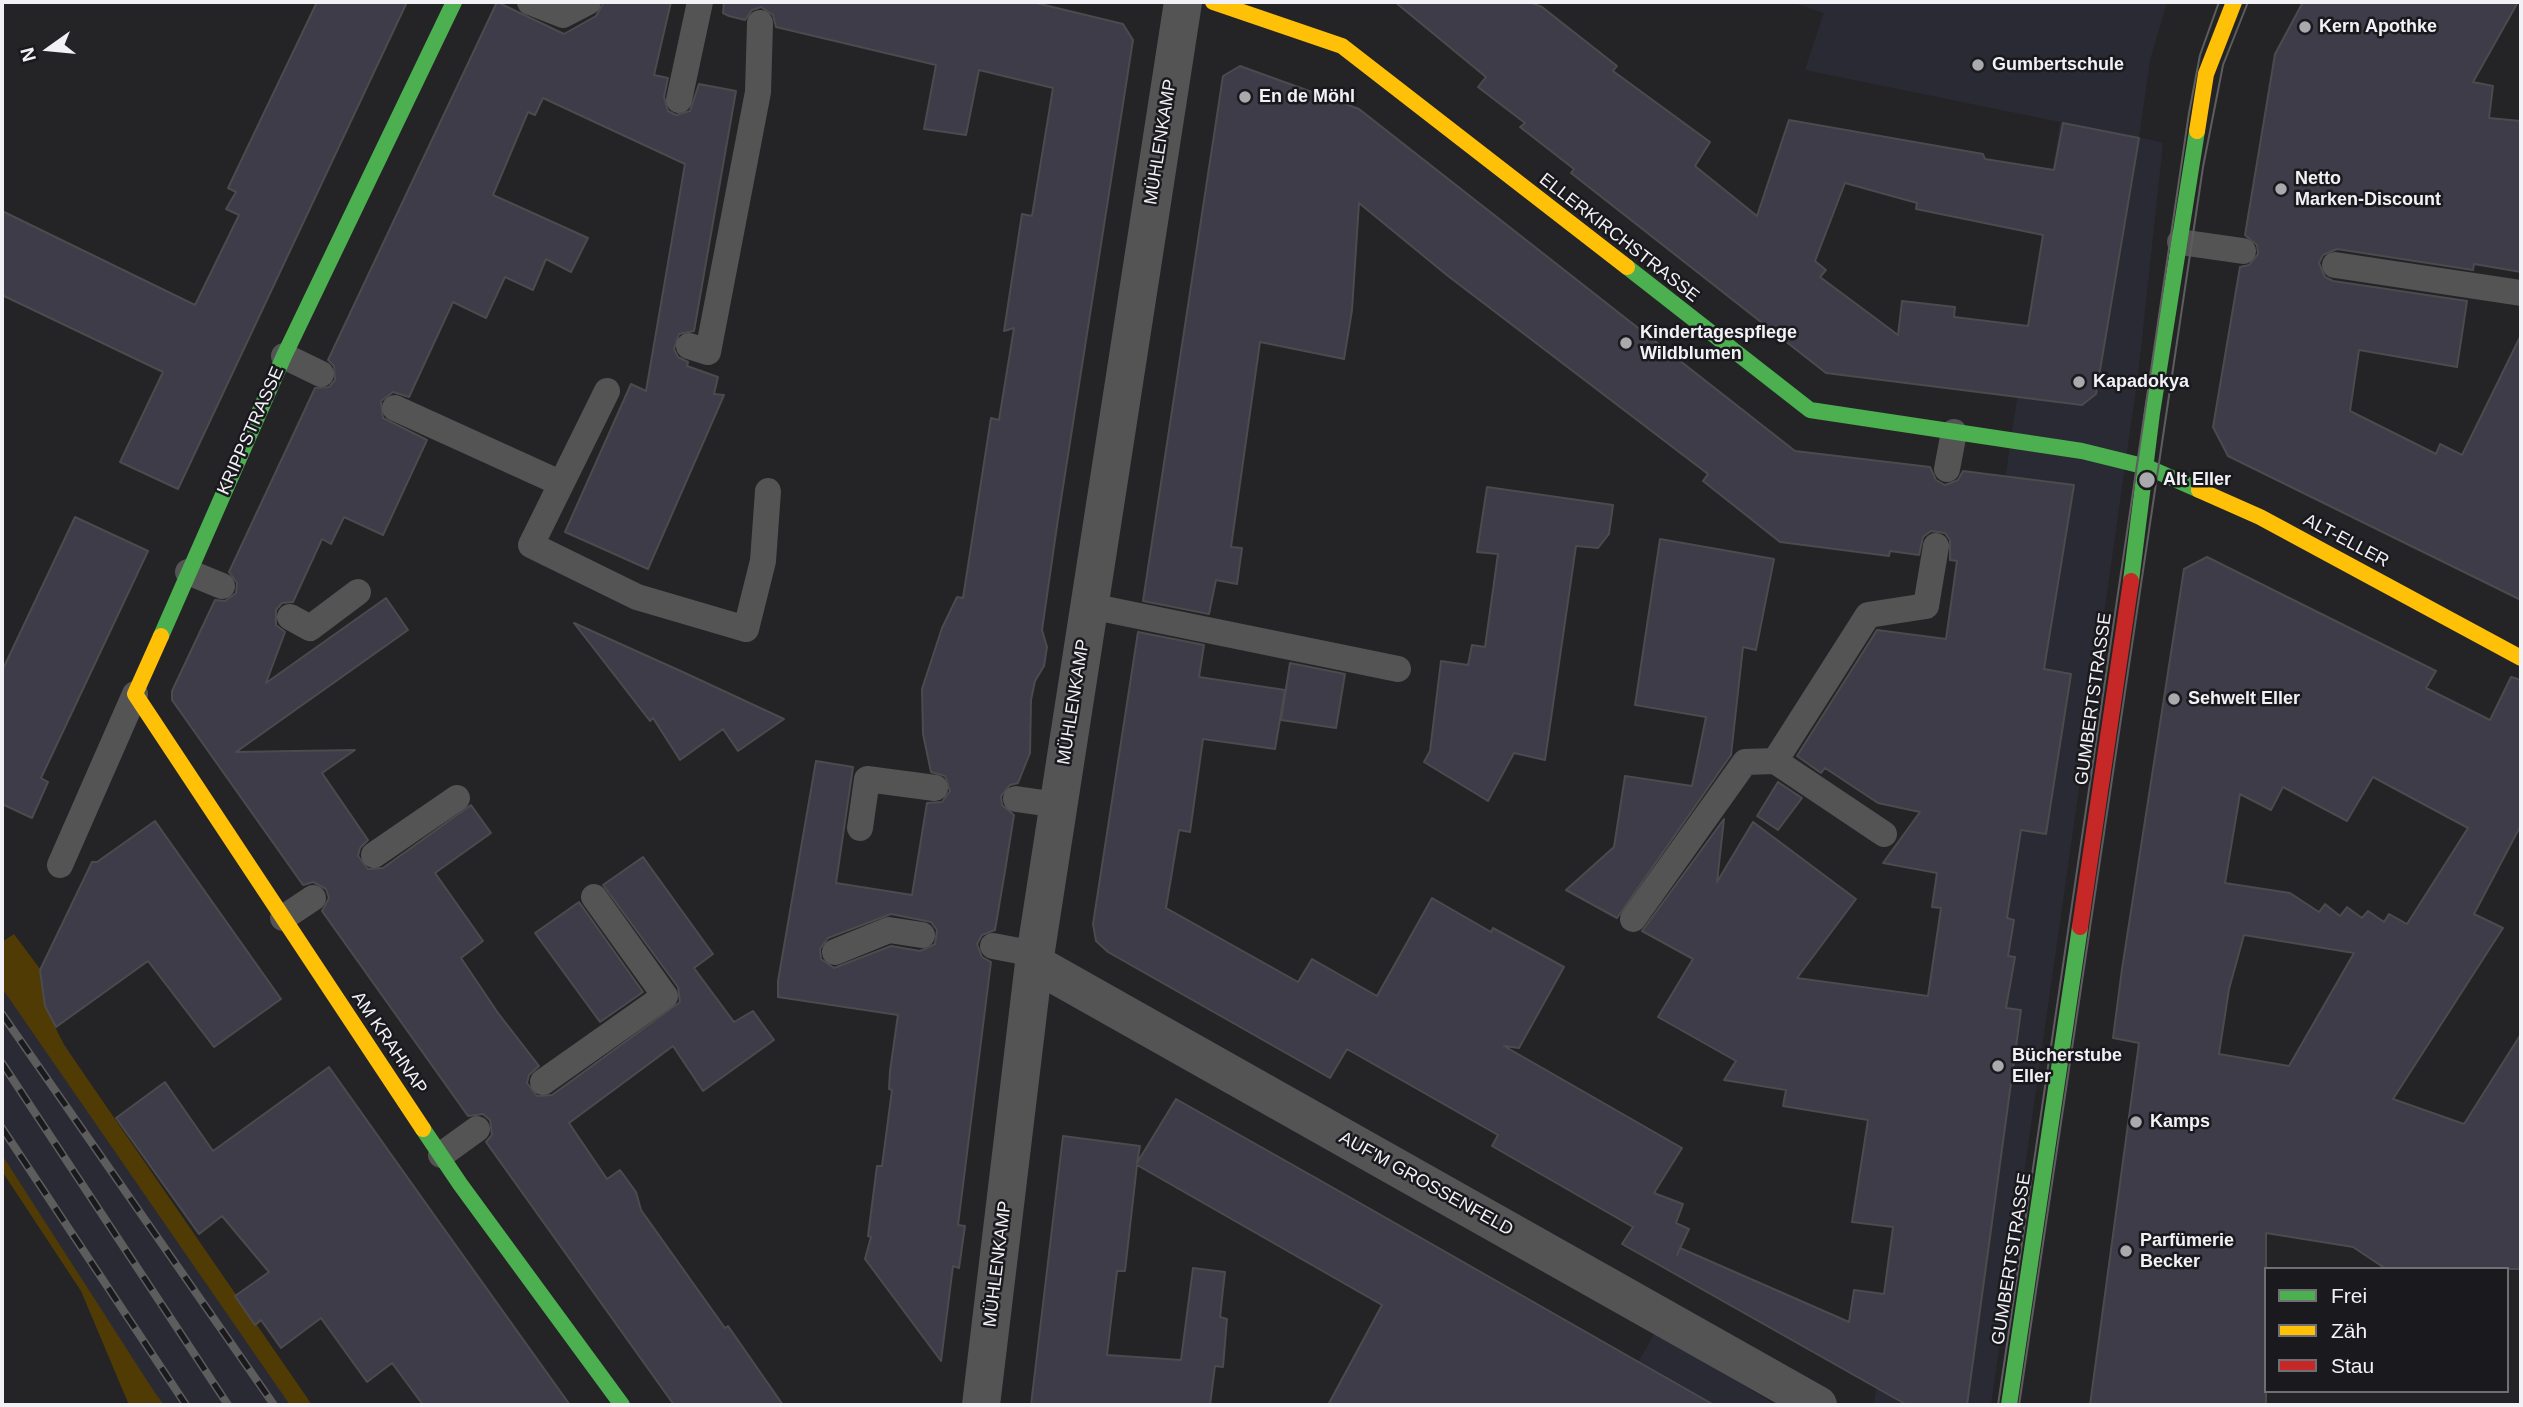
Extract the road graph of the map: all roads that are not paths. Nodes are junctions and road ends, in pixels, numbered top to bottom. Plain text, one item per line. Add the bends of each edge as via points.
1 (454, 2) edge
2 (530, 2) edge
3 (588, 2) edge
4 (701, 2) edge
5 (1183, 2) edge
6 (1213, 2) edge
7 (2234, 2) edge
8 (760, 23) dead end
9 (679, 100) dead end
10 (2180, 242) junction
11 (2243, 251) dead end
12 (2335, 265) dead end
13 (2521, 293) edge
14 (689, 346) dead end
15 (284, 356) junction
16 (321, 374) dead end
17 (607, 391) dead end
18 (395, 408) dead end
19 (1954, 432) junction
20 (2147, 467) junction
21 (1947, 470) dead end
22 (560, 483) junction
23 (768, 491) dead end
24 (1936, 546) dead end
25 (188, 572) junction
26 (222, 586) dead end
27 (358, 592) dead end
28 (1090, 606) junction
29 (290, 617) dead end
30 (2521, 659) edge
31 (1398, 669) dead end
32 (135, 694) junction
33 (1775, 761) junction
34 (935, 788) dead end
35 (457, 798) dead end
36 (1016, 799) dead end
37 (1058, 805) junction
38 (860, 828) dead end
39 (1884, 834) dead end
40 (374, 855) dead end
41 (60, 865) dead end
42 (594, 897) dead end
43 (313, 898) dead end
44 (283, 918) junction
45 (1633, 919) dead end
46 (922, 935) dead end
47 (993, 946) dead end
48 (835, 952) dead end
49 (1034, 959) junction
50 (543, 1082) dead end
51 (477, 1129) dead end
52 (441, 1155) junction
53 (622, 1405) edge
54 (981, 1405) edge
55 (1818, 1405) edge
56 (2009, 1405) edge

1 - 15 street, KRIPPSTRASSE
2 - 3 lane via 563,15
4 - 9 lane
5 - 28 street, MÜHLENKAMP
6 - 19 street, ELLERKIRCHSTRASSE via 1342,46 1810,410
7 - 10 street, GUMBERTSTRASSE via 2206,74
8 - 14 lane via 758,92 708,352
10 - 11 lane
10 - 20 street, GUMBERTSTRASSE
12 - 13 lane
15 - 16 lane
15 - 25 street, KRIPPSTRASSE
17 - 22 lane
18 - 22 lane
19 - 20 street, ELLERKIRCHSTRASSE via 2082,451
19 - 21 lane
20 - 30 street, ALT-ELLER via 2260,517
20 - 56 street, GUMBERTSTRASSE
22 - 23 lane via 531,545 637,597 746,629 763,561
24 - 33 lane via 1926,606 1868,615
25 - 26 lane
25 - 32 street, KRIPPSTRASSE
27 - 29 lane via 310,628
28 - 31 lane
28 - 37 street, MÜHLENKAMP
32 - 41 lane, KRIPPSTRASSE
32 - 44 street, AM KRAHNAP
33 - 39 lane
33 - 45 lane via 1745,762
34 - 38 lane via 867,779
35 - 40 lane
36 - 37 lane
37 - 49 street, MÜHLENKAMP
42 - 50 lane via 665,996
43 - 44 lane
44 - 52 street, AM KRAHNAP
46 - 48 lane via 889,930
47 - 49 lane
49 - 54 street, MÜHLENKAMP
49 - 55 street, AUF'M GROSSENFELD
51 - 52 lane
52 - 53 street, AM KRAHNAP

